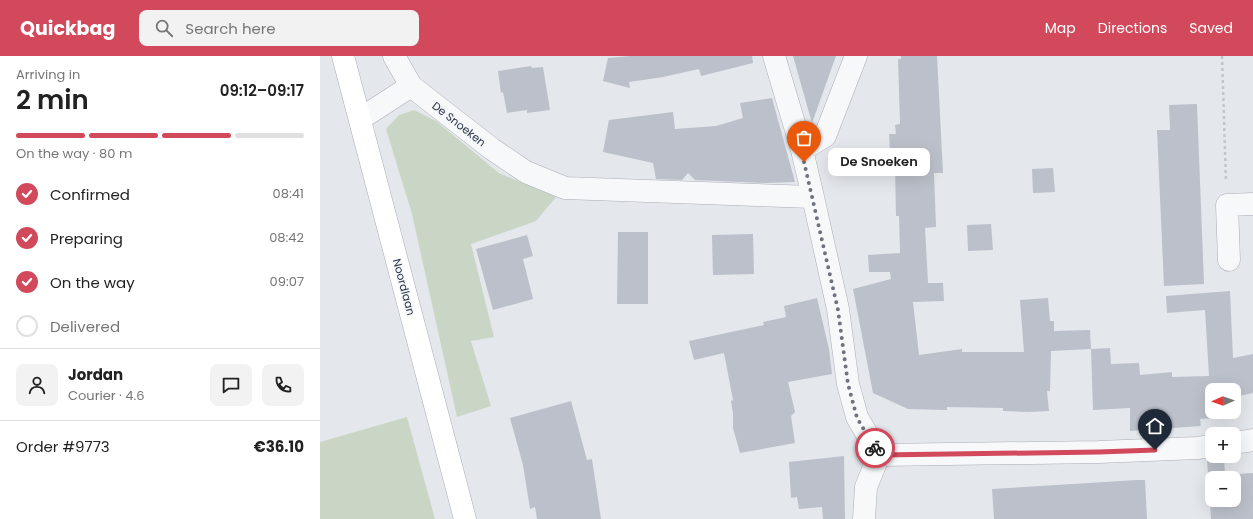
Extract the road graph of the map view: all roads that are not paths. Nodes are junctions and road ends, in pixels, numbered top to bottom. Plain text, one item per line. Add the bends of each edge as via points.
1 (343, 56) edge
2 (394, 56) edge
3 (774, 56) edge
4 (856, 56) edge
5 (411, 86) junction
6 (360, 119) junction
7 (802, 150) junction
8 (813, 197) junction
9 (1253, 204) edge
10 (1229, 260) dead end
11 (1253, 440) edge
12 (1241, 442) edge
13 (1205, 447) edge
14 (879, 455) junction
15 (465, 519) edge
16 (864, 519) edge

1 - 6 street, Noordlaan
2 - 5 street, De Snoeken
3 - 7 street
4 - 7 street via 824,136
5 - 6 street
5 - 8 street, De Snoeken via 526,172 565,188
6 - 15 street, Noordlaan
7 - 8 street
8 - 14 street via 838,310 848,384 857,418
9 - 10 street via 1226,205
11 - 12 street
13 - 14 street via 1099,452
14 - 16 street via 866,487

